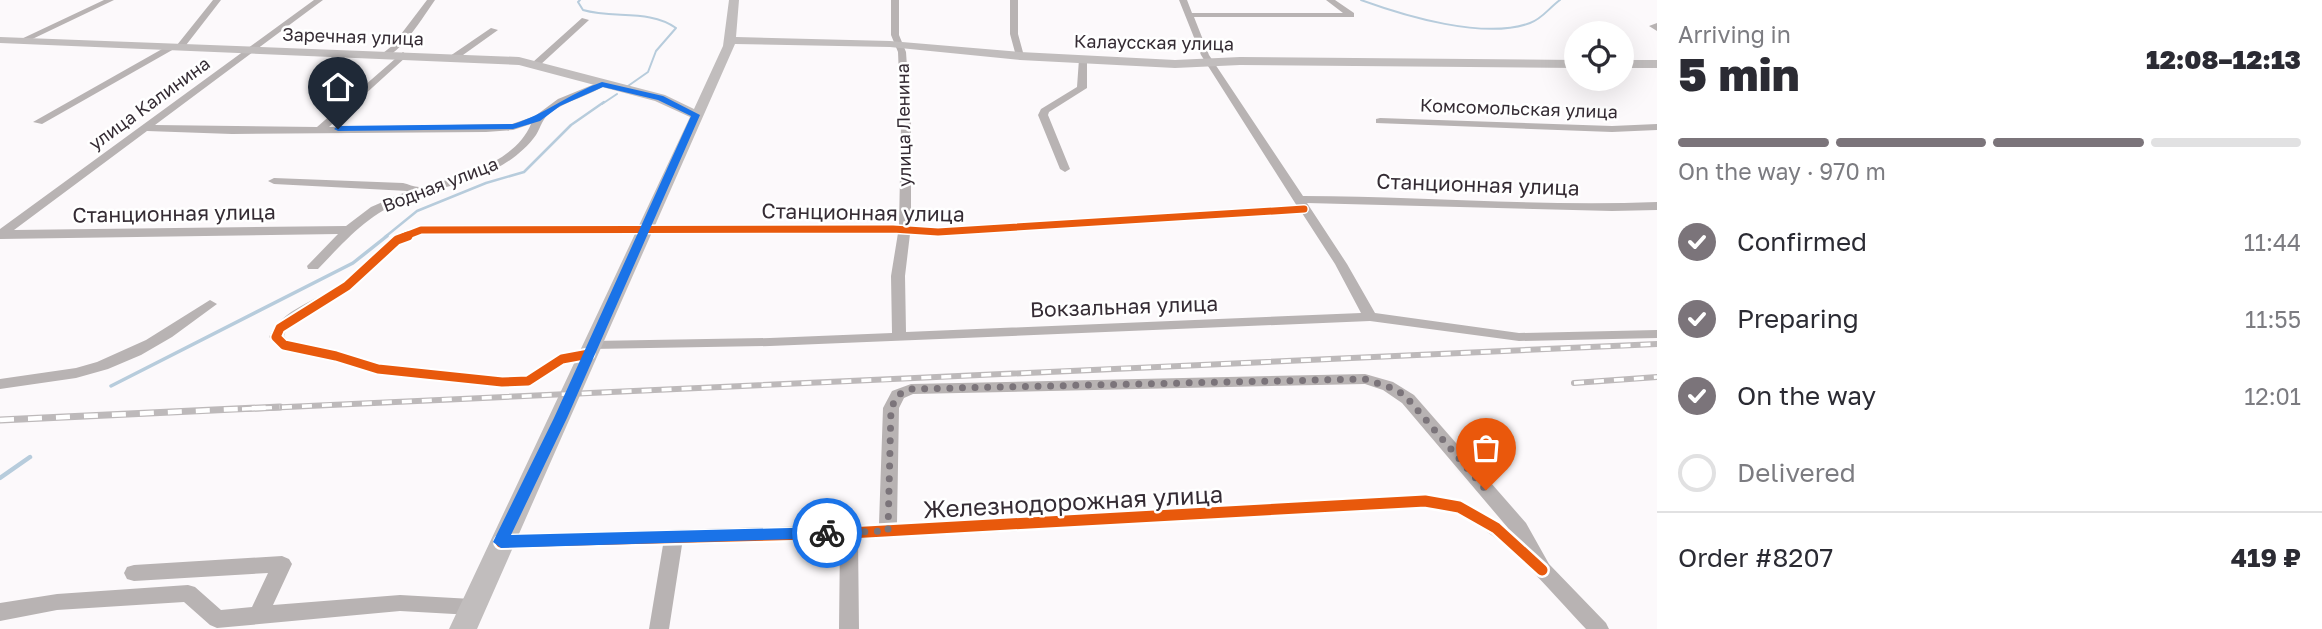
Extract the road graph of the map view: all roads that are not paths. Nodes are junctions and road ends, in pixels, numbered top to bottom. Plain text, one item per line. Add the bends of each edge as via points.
1 (110, 0) edge
2 (217, 0) edge
3 (319, 0) edge
4 (431, 0) edge
5 (734, 0) edge
6 (895, 0) edge
7 (1014, 0) edge
8 (1183, 0) edge
9 (1330, 0) edge
10 (1188, 15) junction
11 (585, 20) dead end
12 (494, 30) dead end
13 (731, 40) junction
14 (2, 41) edge
15 (21, 41) junction
16 (901, 46) junction
17 (175, 47) junction
18 (252, 49) junction
19 (386, 55) junction
20 (403, 55) junction
21 (1020, 56) junction
22 (453, 58) junction
23 (1083, 59) junction
24 (1210, 63) junction
25 (536, 64) junction
26 (1564, 64) edge
27 (1634, 64) edge
28 (1657, 64) edge
29 (602, 84) junction
30 (709, 89) junction
31 (660, 98) junction
32 (696, 115) junction
33 (537, 120) junction
34 (1380, 121) dead end
35 (38, 122) dead end
36 (513, 127) junction
37 (1657, 127) edge
38 (144, 128) junction
39 (321, 128) junction
40 (532, 133) junction
41 (1065, 169) dead end
42 (274, 181) dead end
43 (420, 191) junction
44 (1301, 204) junction
45 (1657, 206) edge
46 (645, 229) junction
47 (349, 230) junction
48 (421, 230) joint
49 (904, 230) junction
50 (1, 234) edge
51 (313, 267) dead end
52 (210, 304) dead end
53 (1370, 317) junction
54 (1657, 334) edge
55 (899, 335) junction
56 (590, 350) junction
57 (0, 384) edge
58 (888, 531) junction
59 (849, 533) junction
60 (674, 537) junction
61 (501, 542) junction
62 (202, 569) junction
63 (1542, 570) junction
64 (134, 573) dead end
65 (188, 593) junction
66 (3, 606) edge
67 (472, 607) junction
68 (259, 615) junction
69 (463, 629) edge
70 (659, 629) edge
71 (849, 629) edge
72 (1599, 629) edge

1 - 15 street
2 - 17 street
3 - 18 street, улица Калинина
4 - 19 street
5 - 13 street
6 - 16 street, улица Ленина via 895,35
7 - 21 street via 1014,34
8 - 10 street
9 - 10 street via 1351,15
10 - 24 street
11 - 25 street
12 - 22 street
13 - 16 street, Калаусская улица
13 - 30 street
14 - 15 street, Заречная улица
15 - 17 street, Заречная улица
16 - 21 street, Калаусская улица
16 - 49 street, улица Ленина via 906,125
17 - 18 street, Заречная улица
17 - 35 street
18 - 19 street, Заречная улица
18 - 38 street, улица Калинина
19 - 20 street, Заречная улица
20 - 22 street, Заречная улица
20 - 39 street
21 - 23 street, Калаусская улица
22 - 25 street, Заречная улица
23 - 24 street, Калаусская улица
23 - 41 street via 1082,88 1043,115
24 - 26 street, Калаусская улица
24 - 44 street
25 - 29 street, Заречная улица
27 - 28 street
29 - 31 street, Заречная улица
29 - 33 street via 558,104
30 - 31 street
30 - 32 street
31 - 32 street, Заречная улица
32 - 46 street
33 - 36 street
33 - 40 street, Водная улица
34 - 37 street, Комсомольская улица
36 - 39 street
36 - 40 street
38 - 39 street
38 - 50 street, улица Калинина
40 - 43 street, Водная улица via 500,162
42 - 43 street via 403,186
43 - 47 street, Водная улица via 377,208
44 - 45 street, Станционная улица via 1458,201 1613,209
44 - 49 street, Станционная улица via 1006,230
44 - 53 street
46 - 48 street, Станционная улица
46 - 49 street, Станционная улица
46 - 56 street
47 - 50 street, Станционная улица
47 - 51 street, Водная улица
48 - 56 street, Вокзальная улица via 397,240 347,286 281,328 277,341 378,369 502,382 528,381 562,359
49 - 55 street, улица Ленина via 898,276
52 - 57 street via 116,361 83,372
53 - 54 street, Вокзальная улица via 1520,337
53 - 55 street, Вокзальная улица
55 - 56 street, Вокзальная улица
56 - 61 street
58 - 59 street, Железнодорожная улица
58 - 63 street, Железнодорожная улица via 1425,501 1459,507 1496,528
58 - 63 street via 891,408 898,395 911,389 1336,379 1379,382 1408,399 1519,528
59 - 60 street, Железнодорожная улица
59 - 71 street
60 - 61 street, Железнодорожная улица
60 - 70 street
61 - 67 street
62 - 64 street
62 - 65 street
62 - 68 street via 282,564
63 - 72 street
65 - 66 street
65 - 68 street via 217,619
67 - 68 street via 400,603
67 - 69 street

